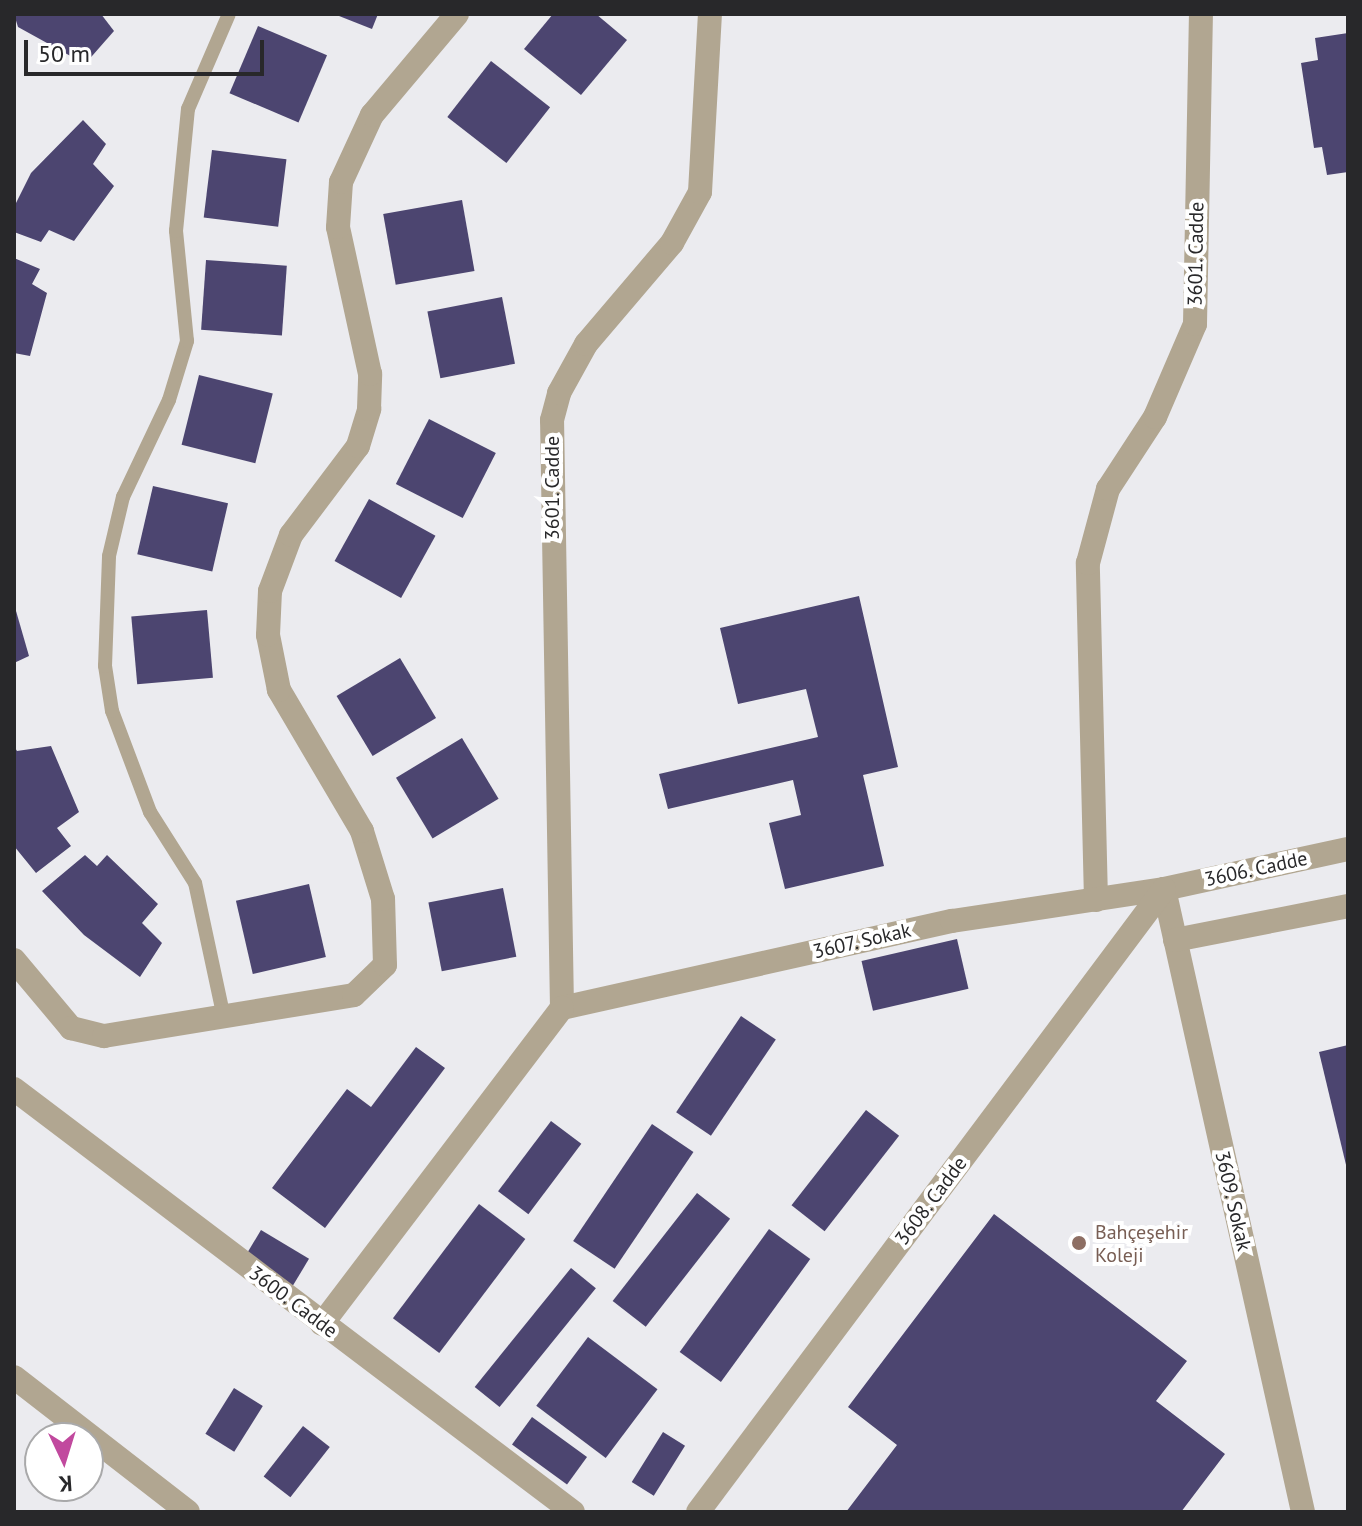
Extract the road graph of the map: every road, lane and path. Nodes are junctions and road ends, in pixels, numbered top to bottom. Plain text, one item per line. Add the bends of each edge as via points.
1 (229, 14) edge
2 (457, 14) edge
3 (710, 14) edge
4 (1201, 14) edge
5 (1348, 849) edge
6 (1164, 889) junction
7 (1096, 900) junction
8 (1348, 906) edge
9 (1175, 940) junction
10 (14, 960) edge
11 (562, 1008) junction
12 (224, 1018) junction
13 (14, 1089) edge
14 (322, 1324) junction
15 (14, 1377) edge
16 (188, 1512) edge
17 (573, 1512) edge
18 (698, 1512) edge
19 (1303, 1512) edge

1 - 12 lane via 188,109 176,231 187,341 169,400 123,497 109,556 105,666 112,711 150,812 195,883
2 - 12 street via 372,115 341,182 340,240 368,361 369,409 358,446 291,535 270,591 268,635 279,690 362,831 383,899 385,965 354,995
3 - 11 street, 3601. Cadde via 700,192 672,243 586,344 559,393 552,420
4 - 7 street, 3601. Cadde via 1195,324 1155,417 1108,489 1088,563
5 - 6 street, 3606. Cadde
6 - 7 street, 3607. Sokak
6 - 9 street, 3609. Sokak
6 - 18 street, 3608. Cadde
7 - 11 street, 3607. Sokak via 952,921
8 - 9 street
9 - 19 street, 3609. Sokak
10 - 12 street via 45,1001 82,1031 104,1036
11 - 14 street
13 - 14 street, 3600. Cadde
14 - 17 street, 3600. Cadde
15 - 16 street

